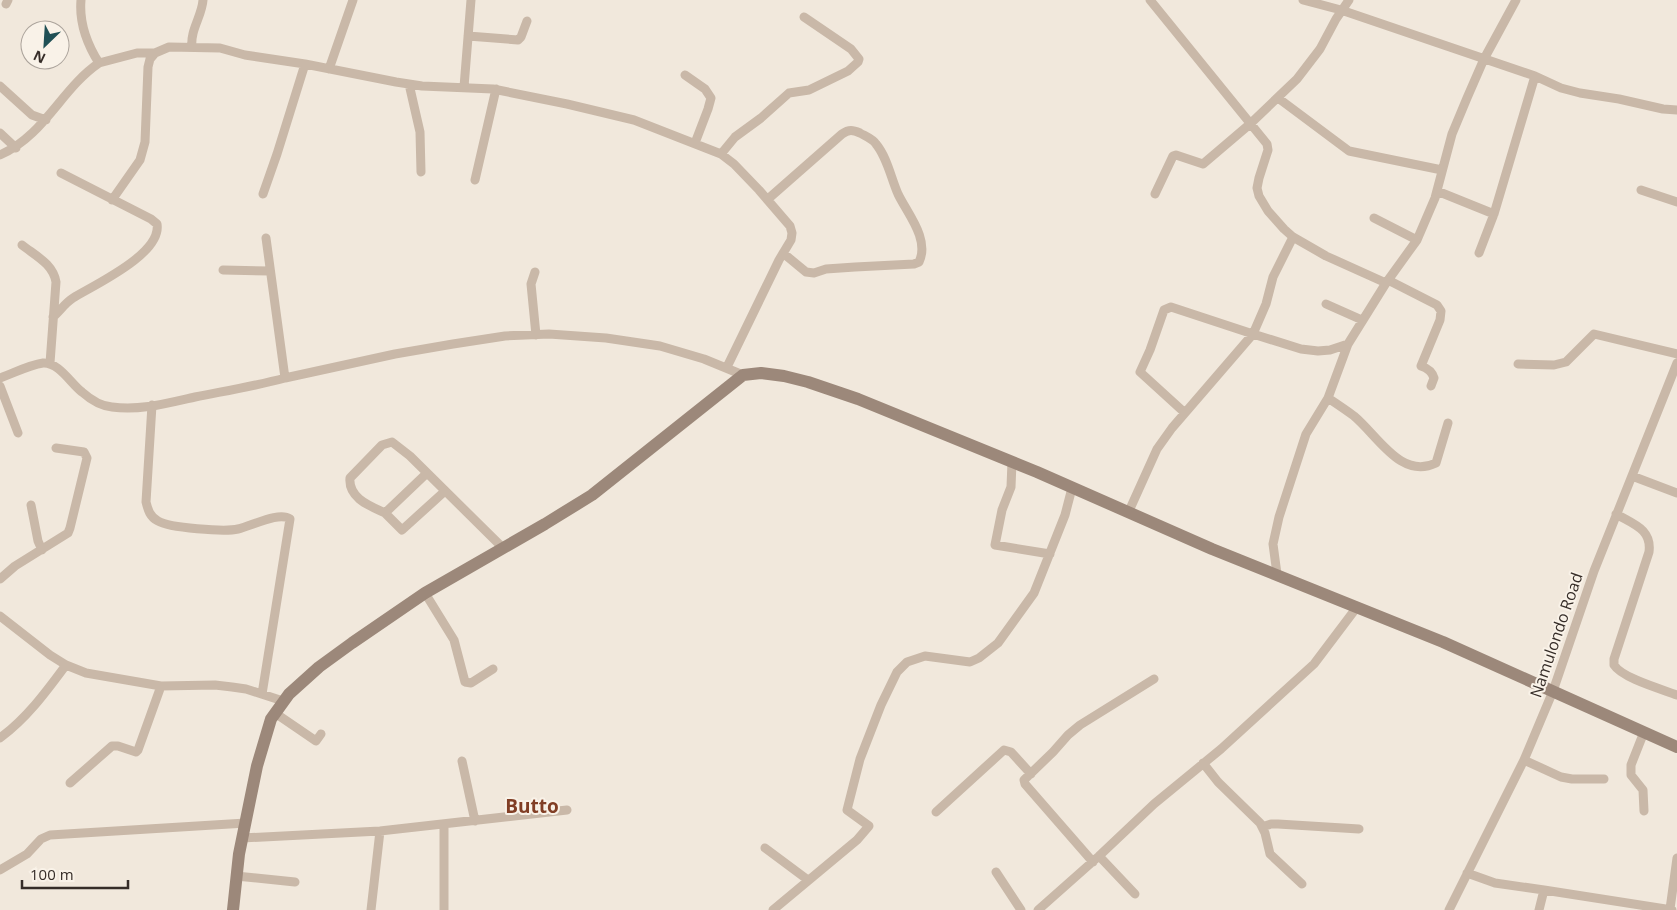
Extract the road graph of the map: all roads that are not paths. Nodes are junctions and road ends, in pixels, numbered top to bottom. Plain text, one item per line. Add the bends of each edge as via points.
1 (81, 0) edge
2 (203, 0) edge
3 (353, 0) edge
4 (471, 0) edge
5 (1150, 0) edge
6 (1303, 0) edge
7 (1349, 0) edge
8 (1516, 0) edge
9 (1341, 10) junction
10 (804, 17) dead end
11 (527, 22) dead end
12 (468, 36) junction
13 (192, 47) junction
14 (155, 53) junction
15 (1484, 58) junction
16 (100, 63) junction
17 (305, 64) junction
18 (329, 69) junction
19 (685, 76) dead end
20 (1535, 76) junction
21 (409, 84) junction
22 (0, 86) edge
23 (464, 87) junction
24 (496, 89) junction
25 (1278, 98) junction
26 (1677, 110) edge
27 (46, 120) junction
28 (1250, 124) junction
29 (0, 133) edge
30 (695, 143) junction
31 (16, 148) junction
32 (722, 154) junction
33 (0, 155) edge
34 (1442, 170) junction
35 (421, 172) dead end
36 (61, 173) dead end
37 (475, 180) dead end
38 (1642, 190) dead end
39 (1437, 191) junction
40 (263, 194) dead end
41 (1156, 194) dead end
42 (112, 200) junction
43 (768, 200) junction
44 (1677, 202) edge
45 (1494, 214) junction
46 (1374, 218) dead end
47 (1293, 237) junction
48 (266, 238) dead end
49 (1417, 240) junction
50 (22, 246) dead end
51 (783, 253) junction
52 (1479, 253) dead end
53 (223, 270) dead end
54 (270, 271) junction
55 (535, 272) dead end
56 (1387, 282) junction
57 (1326, 304) dead end
58 (53, 317) junction
59 (1362, 320) junction
60 (1253, 334) junction
61 (536, 335) junction
62 (1348, 344) junction
63 (1677, 354) edge
64 (50, 363) junction
65 (1677, 363) edge
66 (1518, 364) dead end
67 (727, 367) junction
68 (743, 375) junction
69 (0, 378) edge
70 (285, 378) junction
71 (0, 386) edge
72 (1431, 386) dead end
73 (1328, 398) junction
74 (152, 405) junction
75 (1185, 413) junction
76 (1448, 423) dead end
77 (18, 434) dead end
78 (56, 448) dead end
79 (1012, 462) junction
80 (427, 473) junction
81 (1632, 476) junction
82 (1072, 488) junction
83 (445, 491) junction
84 (1677, 493) edge
85 (31, 504) dead end
86 (1129, 511) junction
87 (385, 512) junction
88 (1616, 514) junction
89 (502, 547) junction
90 (42, 550) junction
91 (1050, 554) junction
92 (1276, 574) junction
93 (0, 579) edge
94 (425, 593) junction
95 (1357, 607) junction
96 (0, 616) edge
97 (66, 665) junction
98 (493, 669) dead end
99 (1154, 679) dead end
100 (161, 686) junction
101 (1553, 691) junction
102 (262, 694) junction
103 (1677, 695) edge
104 (283, 701) junction
105 (275, 714) junction
106 (1644, 732) junction
107 (321, 734) dead end
108 (0, 738) edge
109 (1677, 747) edge
110 (1524, 760) junction
111 (462, 761) dead end
112 (1203, 763) junction
113 (1031, 774) junction
114 (1604, 779) dead end
115 (70, 783) dead end
116 (568, 810) dead end
117 (1644, 811) dead end
118 (936, 812) dead end
119 (475, 821) junction
120 (246, 823) junction
121 (444, 824) junction
122 (1262, 827) junction
123 (1359, 829) dead end
124 (380, 832) junction
125 (242, 838) junction
126 (765, 848) dead end
127 (1677, 858) edge
128 (1096, 859) junction
129 (0, 870) edge
130 (996, 872) dead end
131 (1467, 873) junction
132 (236, 876) junction
133 (808, 880) junction
134 (295, 882) dead end
135 (1302, 884) dead end
136 (1544, 890) junction
137 (1135, 894) dead end
138 (1649, 908) edge
139 (1671, 909) edge
140 (233, 910) edge
141 (371, 910) edge
142 (444, 910) edge
143 (773, 910) edge
144 (1021, 910) edge
145 (1038, 910) edge
146 (1449, 910) edge
147 (1539, 910) edge

1 - 16 street via 81,23 91,50
2 - 13 street via 192,36
3 - 18 street
4 - 12 street
5 - 28 street
6 - 9 street
7 - 9 street
8 - 15 street
9 - 15 street
9 - 25 street via 1320,49 1297,80
10 - 32 street via 851,49 858,62 848,71 808,90 789,93 735,137
11 - 12 street via 518,40
12 - 23 street
13 - 14 street via 169,47
13 - 17 street via 220,48
14 - 16 street via 137,53
14 - 42 street via 148,67 145,142 140,160
15 - 20 street
15 - 34 street via 1452,134
16 - 27 street
17 - 18 street
17 - 40 street
18 - 21 street
19 - 30 street via 705,89 710,98
20 - 26 street via 1580,94
20 - 45 street
21 - 23 street
21 - 35 street via 420,132
22 - 27 street via 32,115
23 - 24 street
24 - 30 street via 634,120
24 - 37 street
25 - 28 street
25 - 34 street via 1349,151
27 - 31 street
28 - 41 street via 1203,164 1173,156
28 - 47 street via 1264,139 1268,150 1257,188 1259,196 1268,211
29 - 31 street
30 - 32 street
31 - 33 street
32 - 43 street
34 - 39 street
36 - 42 street
38 - 44 street
39 - 45 street
39 - 49 street
42 - 58 street via 151,219 157,228 153,239 137,260 70,300
43 - 51 street via 792,233
43 - 51 street via 842,134 852,130 877,144 898,195 917,228 922,257 914,264 826,269 814,273 806,272
45 - 52 street
46 - 49 street
47 - 56 street via 1326,256
47 - 60 street via 1273,277
48 - 54 street
49 - 56 street
50 - 58 street via 54,272
51 - 67 street
53 - 54 street
54 - 70 street
55 - 61 street via 531,287
56 - 59 street
56 - 72 street via 1437,305 1441,311 1421,366 1432,373
57 - 59 street
58 - 64 street
59 - 62 street
60 - 62 street via 1318,351
60 - 75 street
60 - 75 street via 1170,308 1164,310 1140,372
61 - 67 street via 606,338 660,346
61 - 70 street via 505,336 414,351
62 - 73 street
63 - 66 street via 1594,334 1566,362 1554,366
64 - 69 street
64 - 74 street via 80,391 101,405 125,408
65 - 81 street, Namulondo Road
67 - 68 street
68 - 79 street via 761,373 808,382
68 - 89 street via 592,495
70 - 74 street
71 - 77 street
73 - 76 street via 1354,416 1401,463 1419,467 1436,463
73 - 92 street via 1306,434 1278,517 1273,544
74 - 102 street via 146,502 157,521 225,530 280,516 290,519
75 - 86 street via 1157,450
78 - 90 street via 84,452 87,458 68,533
79 - 82 street
79 - 91 street via 1011,487 998,523 995,545
80 - 83 street
80 - 87 street
80 - 87 street via 392,442 382,445 350,478 350,484 358,498
81 - 84 street
81 - 88 street, Namulondo Road
82 - 86 street
82 - 91 street
83 - 87 street via 402,530
83 - 89 street
85 - 90 street
86 - 92 street
88 - 101 street, Namulondo Road
88 - 103 street via 1641,528 1650,539 1650,552 1614,665 1628,676
89 - 94 street
90 - 93 street
91 - 133 street via 1026,607 998,642 979,658 970,662 925,656 907,662 897,672 860,759 847,810 869,826 857,840
92 - 95 street
94 - 98 street via 454,640 465,682 471,682
94 - 104 street via 319,668
95 - 101 street
95 - 112 street via 1314,664
96 - 97 street
97 - 100 street via 86,673
97 - 108 street via 35,706
99 - 113 street via 1080,725
100 - 102 street via 215,685
100 - 115 street via 138,750 112,746
101 - 106 street
101 - 110 street, Namulondo Road
102 - 104 street
104 - 105 street
105 - 107 street via 316,741
105 - 120 street via 256,766
106 - 109 street
106 - 117 street via 1631,765 1631,775 1643,790
110 - 114 street via 1561,777
110 - 131 street, Namulondo Road
111 - 119 street
112 - 122 street
112 - 128 street
113 - 118 street via 1011,752 1004,750
113 - 128 street via 1025,779 1025,784
116 - 119 street
119 - 121 street
120 - 125 street
120 - 129 street via 50,835
121 - 124 street
121 - 142 street
122 - 123 street via 1278,824
122 - 135 street via 1270,854
124 - 125 street
124 - 141 street
125 - 132 street
126 - 133 street
127 - 139 street
128 - 137 street
128 - 145 street
130 - 144 street
131 - 136 street via 1495,883
131 - 146 street, Namulondo Road
132 - 134 street
132 - 140 street
133 - 143 street
136 - 138 street
136 - 147 street
138 - 139 street

